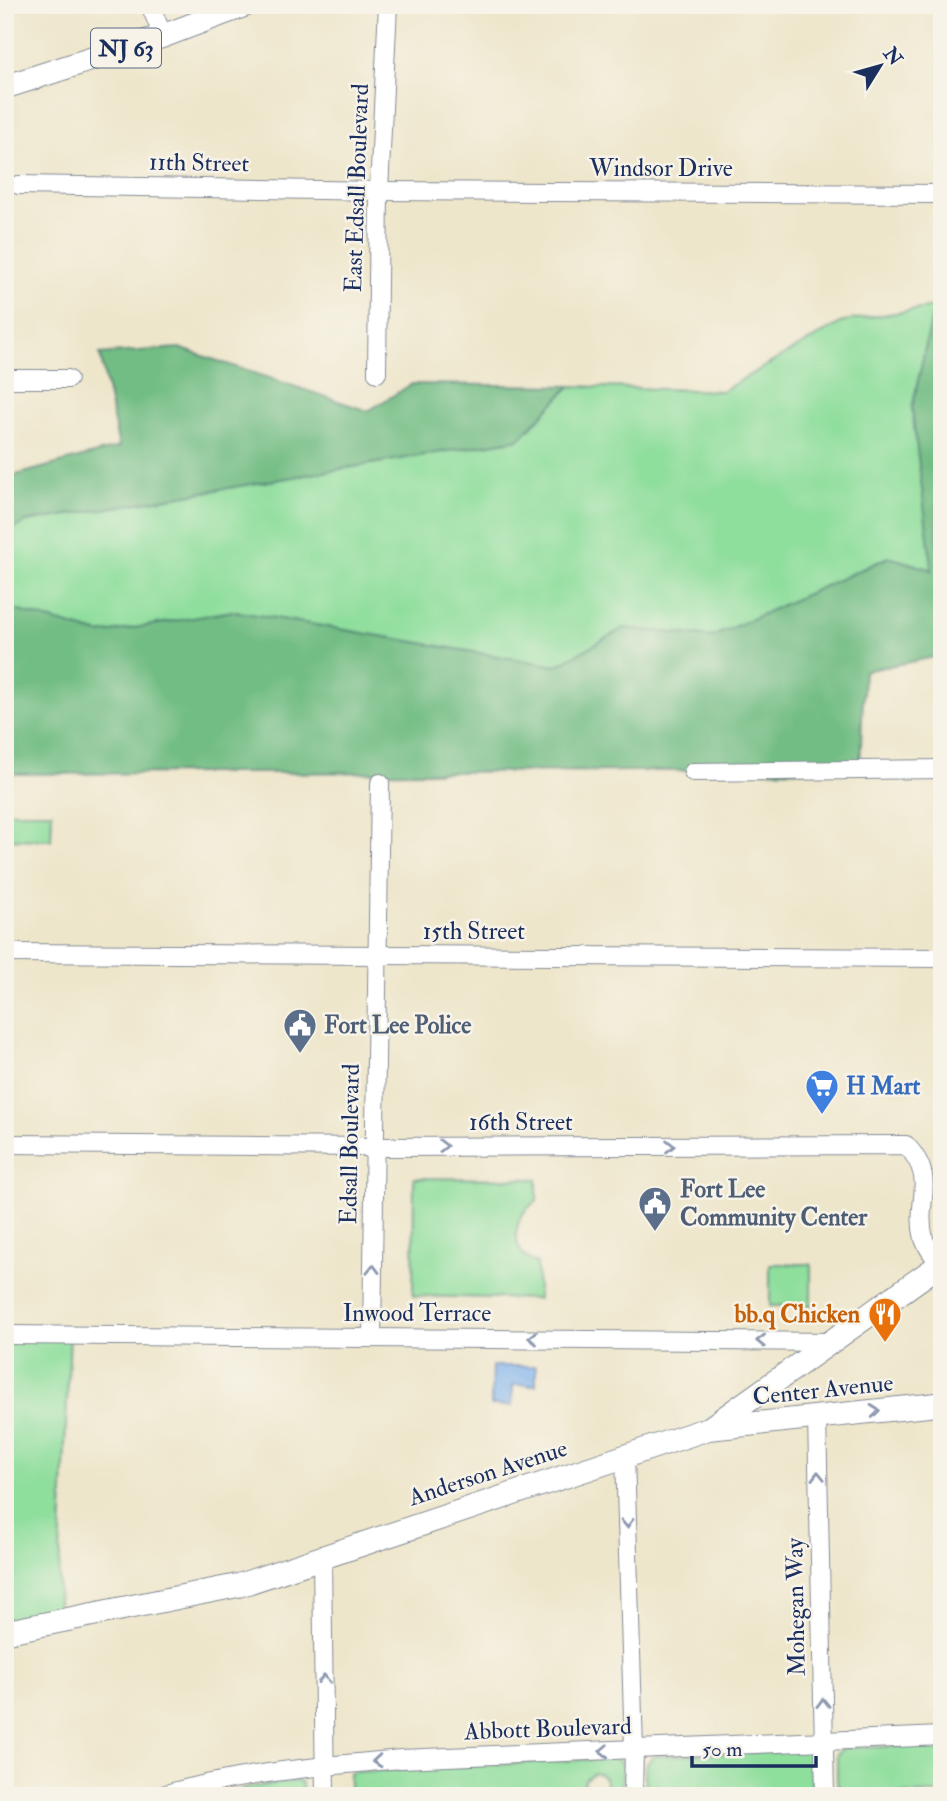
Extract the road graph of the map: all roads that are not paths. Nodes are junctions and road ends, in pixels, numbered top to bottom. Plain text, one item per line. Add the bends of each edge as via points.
1 (150, 5) edge
2 (245, 5) edge
3 (388, 5) edge
4 (163, 36) junction
5 (5, 87) edge
6 (18, 185) dead end
7 (379, 191) junction
8 (942, 194) edge
9 (377, 373) dead end
10 (5, 379) edge
11 (68, 379) dead end
12 (942, 769) edge
13 (693, 772) dead end
14 (380, 783) dead end
15 (5, 953) edge
16 (377, 955) junction
17 (942, 958) edge
18 (5, 1144) edge
19 (374, 1147) junction
20 (941, 1265) edge
21 (5, 1335) edge
22 (372, 1337) junction
23 (829, 1342) junction
24 (942, 1404) edge
25 (817, 1418) junction
26 (710, 1429) junction
27 (625, 1455) junction
28 (322, 1557) junction
29 (5, 1632) edge
30 (942, 1736) edge
31 (823, 1741) junction
32 (634, 1750) junction
33 (325, 1766) junction
34 (159, 1796) edge
35 (325, 1796) edge
36 (633, 1796) edge
37 (825, 1796) edge

1 - 4 street
2 - 4 main road, NJ 63
3 - 7 street, East Edsall Boulevard
4 - 5 main road, NJ 63
6 - 7 street, 11th Street
7 - 8 street, Windsor Drive
7 - 9 street, East Edsall Boulevard
10 - 11 street
12 - 13 street
14 - 16 street, Edsall Boulevard
15 - 16 street, 15th Street
16 - 17 street, 15th Street
16 - 19 street, Edsall Boulevard
18 - 19 street, 16th Street
19 -> 20 street, 16th Street via 906,1145 920,1159 924,1240
22 -> 19 street, Edsall Boulevard
20 - 23 main road, Anderson Avenue
21 - 22 street, Inwood Terrace
23 -> 22 street, Inwood Terrace
23 - 26 main road, Anderson Avenue
25 -> 24 main road, Center Avenue
25 - 26 main road, Center Avenue
31 -> 25 street, Mohegan Way
26 - 27 main road, Anderson Avenue
27 - 28 main road, Anderson Avenue
27 -> 32 street
28 - 29 main road, Anderson Avenue via 240,1585
33 -> 28 street
30 - 31 street, Abbott Boulevard
31 - 32 street, Abbott Boulevard
31 - 37 street, Mohegan Way
32 -> 33 street, Abbott Boulevard
32 - 36 street
33 - 34 street, Abbott Boulevard
33 - 35 street

